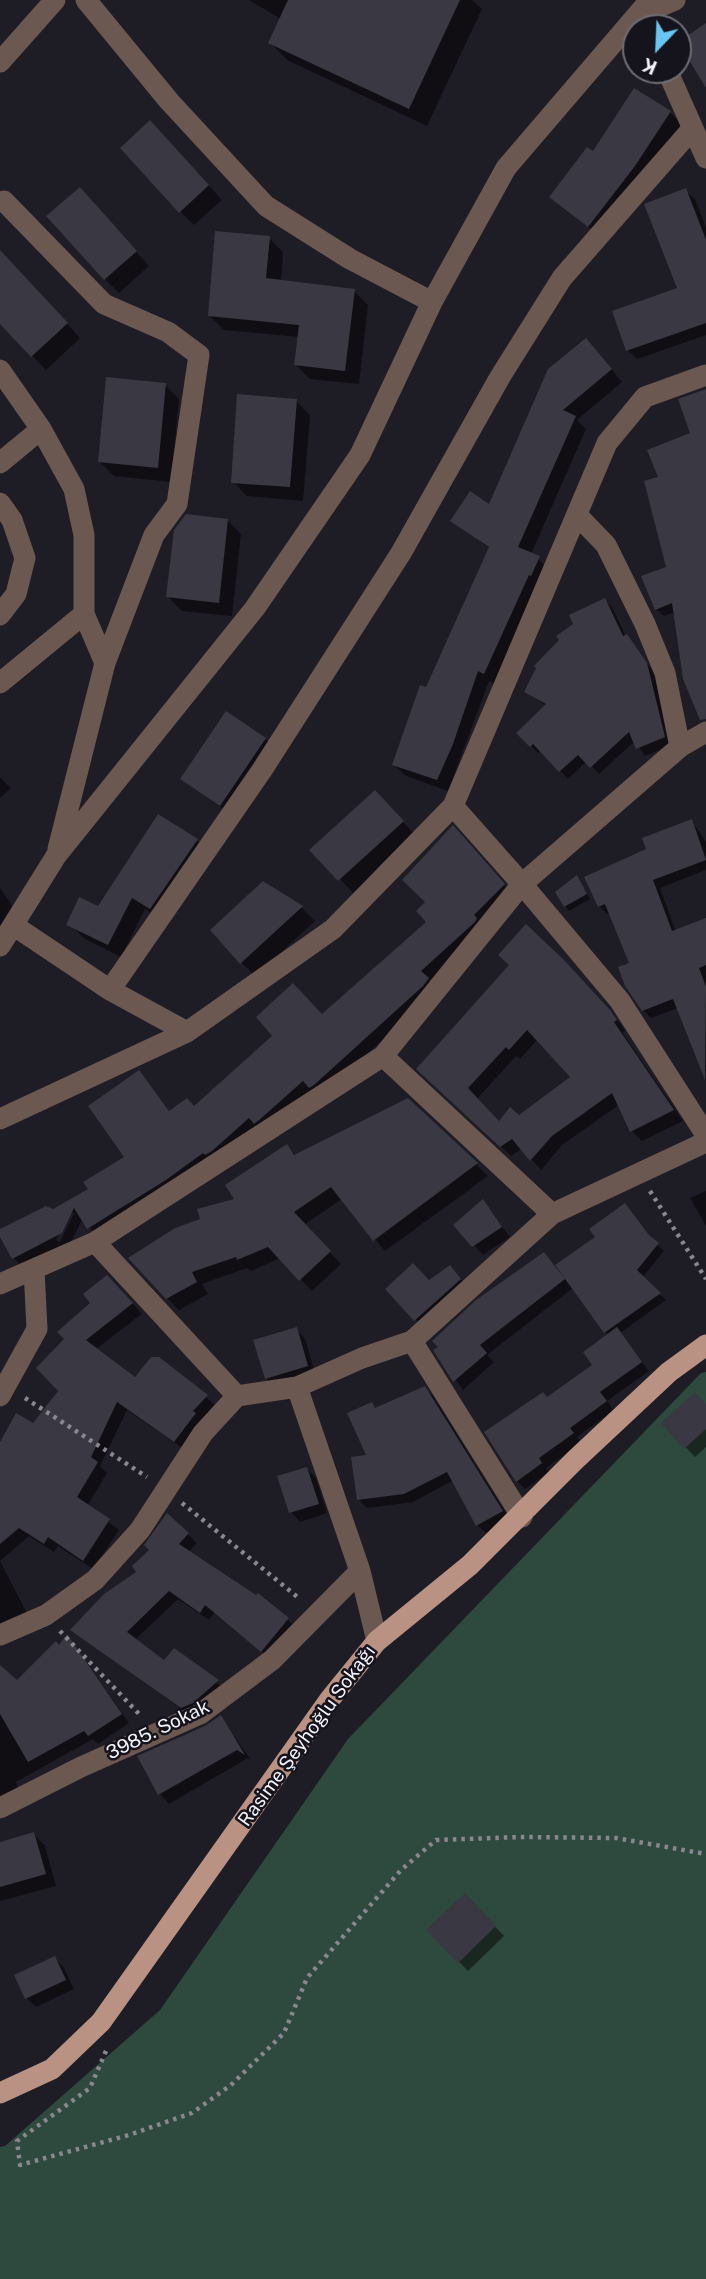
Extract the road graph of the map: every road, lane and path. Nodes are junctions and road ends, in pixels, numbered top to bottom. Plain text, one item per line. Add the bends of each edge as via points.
1 (55, 0) edge
2 (86, 0) edge
3 (675, 0) edge
4 (653, 14) edge
5 (622, 42) edge
6 (0, 62) edge
7 (673, 84) edge
8 (692, 129) junction
9 (706, 158) edge
10 (1, 200) edge
11 (432, 302) junction
12 (0, 370) edge
13 (706, 375) edge
14 (41, 429) junction
15 (0, 463) edge
16 (0, 503) edge
17 (578, 516) junction
18 (84, 614) junction
19 (0, 615) edge
20 (105, 663) junction
21 (0, 683) edge
22 (706, 732) edge
23 (680, 747) junction
24 (453, 806) junction
25 (56, 856) junction
26 (522, 884) junction
27 (13, 925) junction
28 (0, 946) edge
29 (110, 990) junction
30 (187, 1032) junction
31 (383, 1056) junction
32 (0, 1119) edge
33 (706, 1135) edge
34 (706, 1142) edge
35 (640, 1174) junction
36 (552, 1214) junction
37 (95, 1242) junction
38 (34, 1269) junction
39 (706, 1279) edge
40 (0, 1284) edge
41 (412, 1341) junction
42 (706, 1345) edge
43 (297, 1387) junction
44 (0, 1396) edge
45 (237, 1396) junction
46 (522, 1517) junction
47 (360, 1571) junction
48 (46, 1615) junction
49 (0, 1635) edge
50 (377, 1641) junction
51 (156, 1731) junction
52 (0, 1808) edge
53 (706, 1854) edge
54 (111, 2038) dead end
55 (0, 2093) edge

1 - 6 street
2 - 11 street via 169,101 266,206 350,259
3 - 4 street
5 - 11 street via 506,167
7 - 8 street
8 - 9 street
8 - 29 street via 562,278 386,576 262,770
10 - 20 street via 104,304 168,332 199,355 177,504 154,535
11 - 25 street via 352,466 255,608
12 - 14 street
13 - 17 street via 645,397 607,443
14 - 15 street
14 - 18 street via 74,489 84,535
16 - 19 street via 12,520 25,558 16,594
17 - 23 street via 606,545 645,624 664,673
17 - 24 street
18 - 20 street
18 - 21 street
20 - 25 street
22 - 23 street
23 - 26 street
24 - 26 street
24 - 30 street via 333,929
25 - 27 street
26 - 31 street
26 - 33 street via 620,1001
27 - 28 street
27 - 29 street
29 - 30 street
30 - 32 street
31 - 36 street
31 - 37 street
34 - 35 street
35 - 36 street
35 - 39 path
36 - 41 street
37 - 38 street
37 - 45 street
38 - 40 street
38 - 44 street via 37,1329
41 - 43 street
41 - 46 street
42 - 46 main road, Rasime Şeyhoğlu Sokağı via 669,1372
43 - 45 street
43 - 47 street
45 - 48 street via 203,1433 140,1530 95,1580
46 - 50 main road, Rasime Şeyhoğlu Sokağı
47 - 50 street
47 - 51 street, 3985. Sokak via 272,1660 200,1714
48 - 49 street
48 - 51 path
50 - 55 main road, Rasime Şeyhoğlu Sokağı via 330,1699 101,2022 52,2069
51 - 52 street, 3985. Sokak
53 - 54 path via 616,1838 436,1840 394,1878 307,1978 284,2033 231,2085 192,2113 20,2165 17,2141 90,2088

